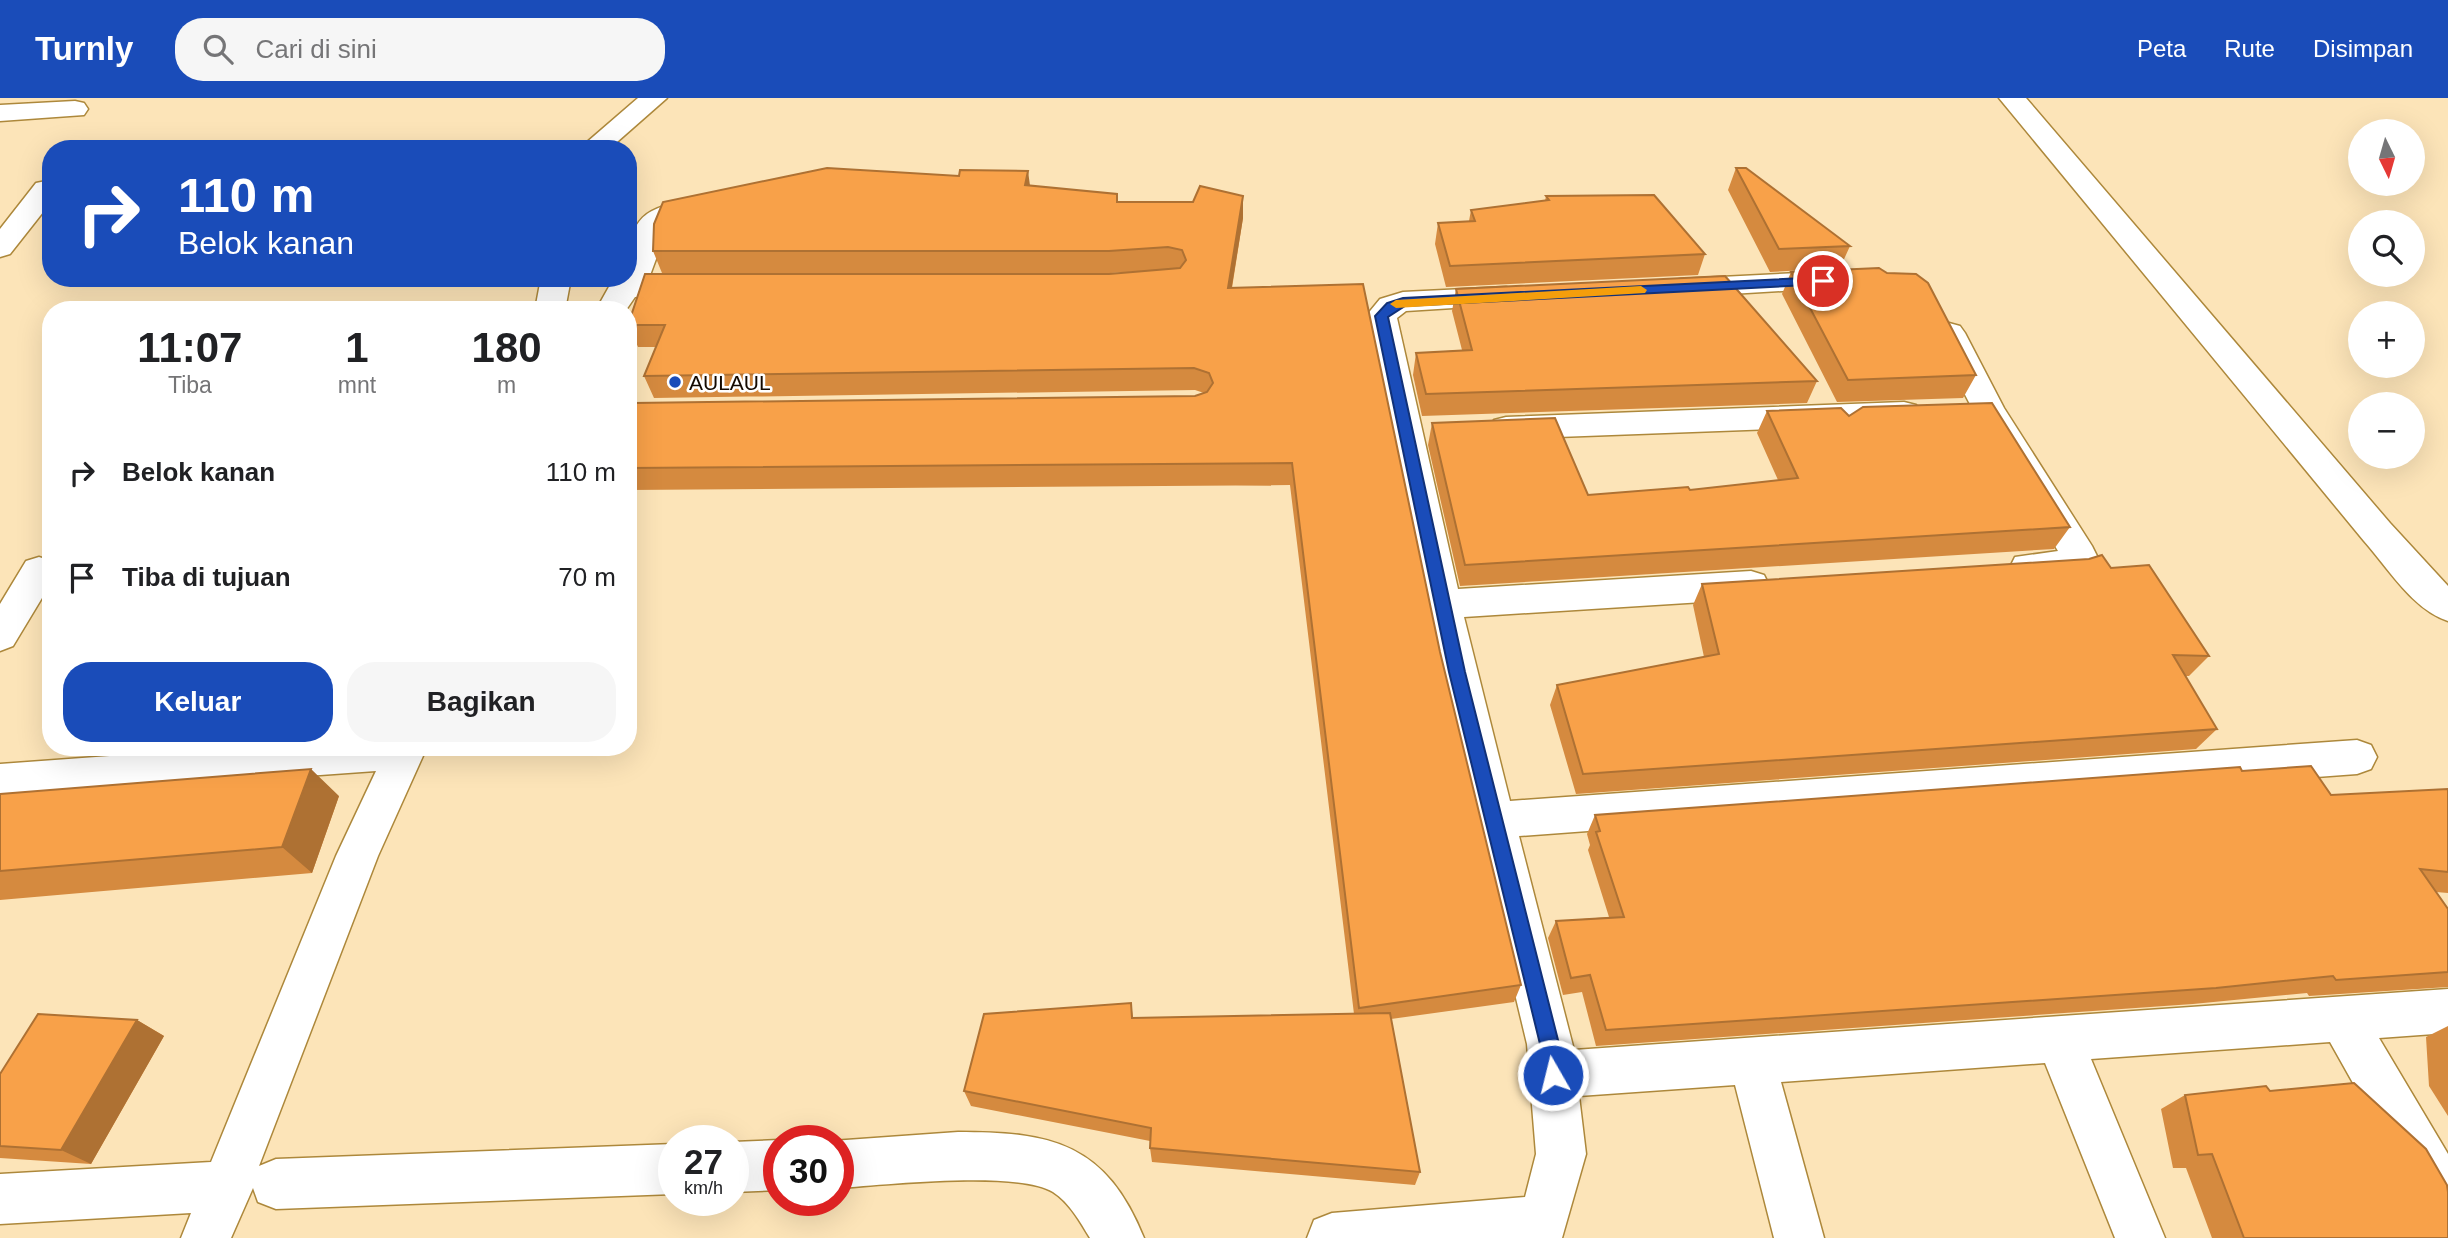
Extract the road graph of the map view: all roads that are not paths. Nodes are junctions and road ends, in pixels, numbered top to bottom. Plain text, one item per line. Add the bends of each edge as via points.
1 (654, 98) edge
2 (2012, 98) edge
3 (75, 109) dead end
4 (0, 113) edge
5 (603, 140) edge
6 (42, 194) edge
7 (733, 199) edge
8 (0, 248) edge
9 (637, 260) edge
10 (1877, 278) edge
11 (714, 285) edge
12 (1648, 290) edge
13 (1539, 295) edge
14 (620, 299) edge
15 (1938, 311) edge
16 (1989, 410) junction
17 (1474, 429) edge
18 (1993, 569) edge
19 (39, 570) dead end
20 (1789, 582) edge
21 (1443, 604) junction
22 (2448, 607) edge
23 (0, 636) edge
24 (241, 756) edge
25 (404, 756) edge
26 (2357, 757) dead end
27 (158, 759) edge
28 (0, 781) edge
29 (1494, 820) junction
30 (2448, 1011) edge
31 (2342, 1019) junction
32 (2059, 1039) junction
33 (1752, 1061) junction
34 (1553, 1075) junction
35 (854, 1162) edge
36 (658, 1170) edge
37 (276, 1184) dead end
38 (229, 1186) junction
39 (0, 1199) edge
40 (2448, 1202) edge
41 (1482, 1232) edge
42 (206, 1238) edge
43 (1119, 1238) edge
44 (1332, 1238) edge
45 (1799, 1238) edge
46 (2140, 1238) edge

1 - 5 street
2 - 22 street via 2368,522
3 - 4 street
6 - 8 street
7 - 9 street via 660,215
10 - 12 street
11 - 14 street via 645,285
13 - 21 street via 1403,302 1381,316 1419,431
15 - 16 street
16 - 17 street
16 - 18 street via 2079,556 2072,564
19 - 23 street
20 - 21 street
21 - 29 street
24 - 27 street
25 - 38 street via 357,856
26 - 29 street
27 - 28 street
29 - 34 street via 1550,1044
30 - 31 street
31 - 32 street
31 - 40 street
32 - 33 street
32 - 46 street
33 - 34 street
33 - 45 street
34 - 41 street via 1562,1154 1544,1221
35 - 43 street via 1017,1156 1070,1174 1096,1201
36 - 37 street
38 - 39 street
38 - 42 street
41 - 44 street

